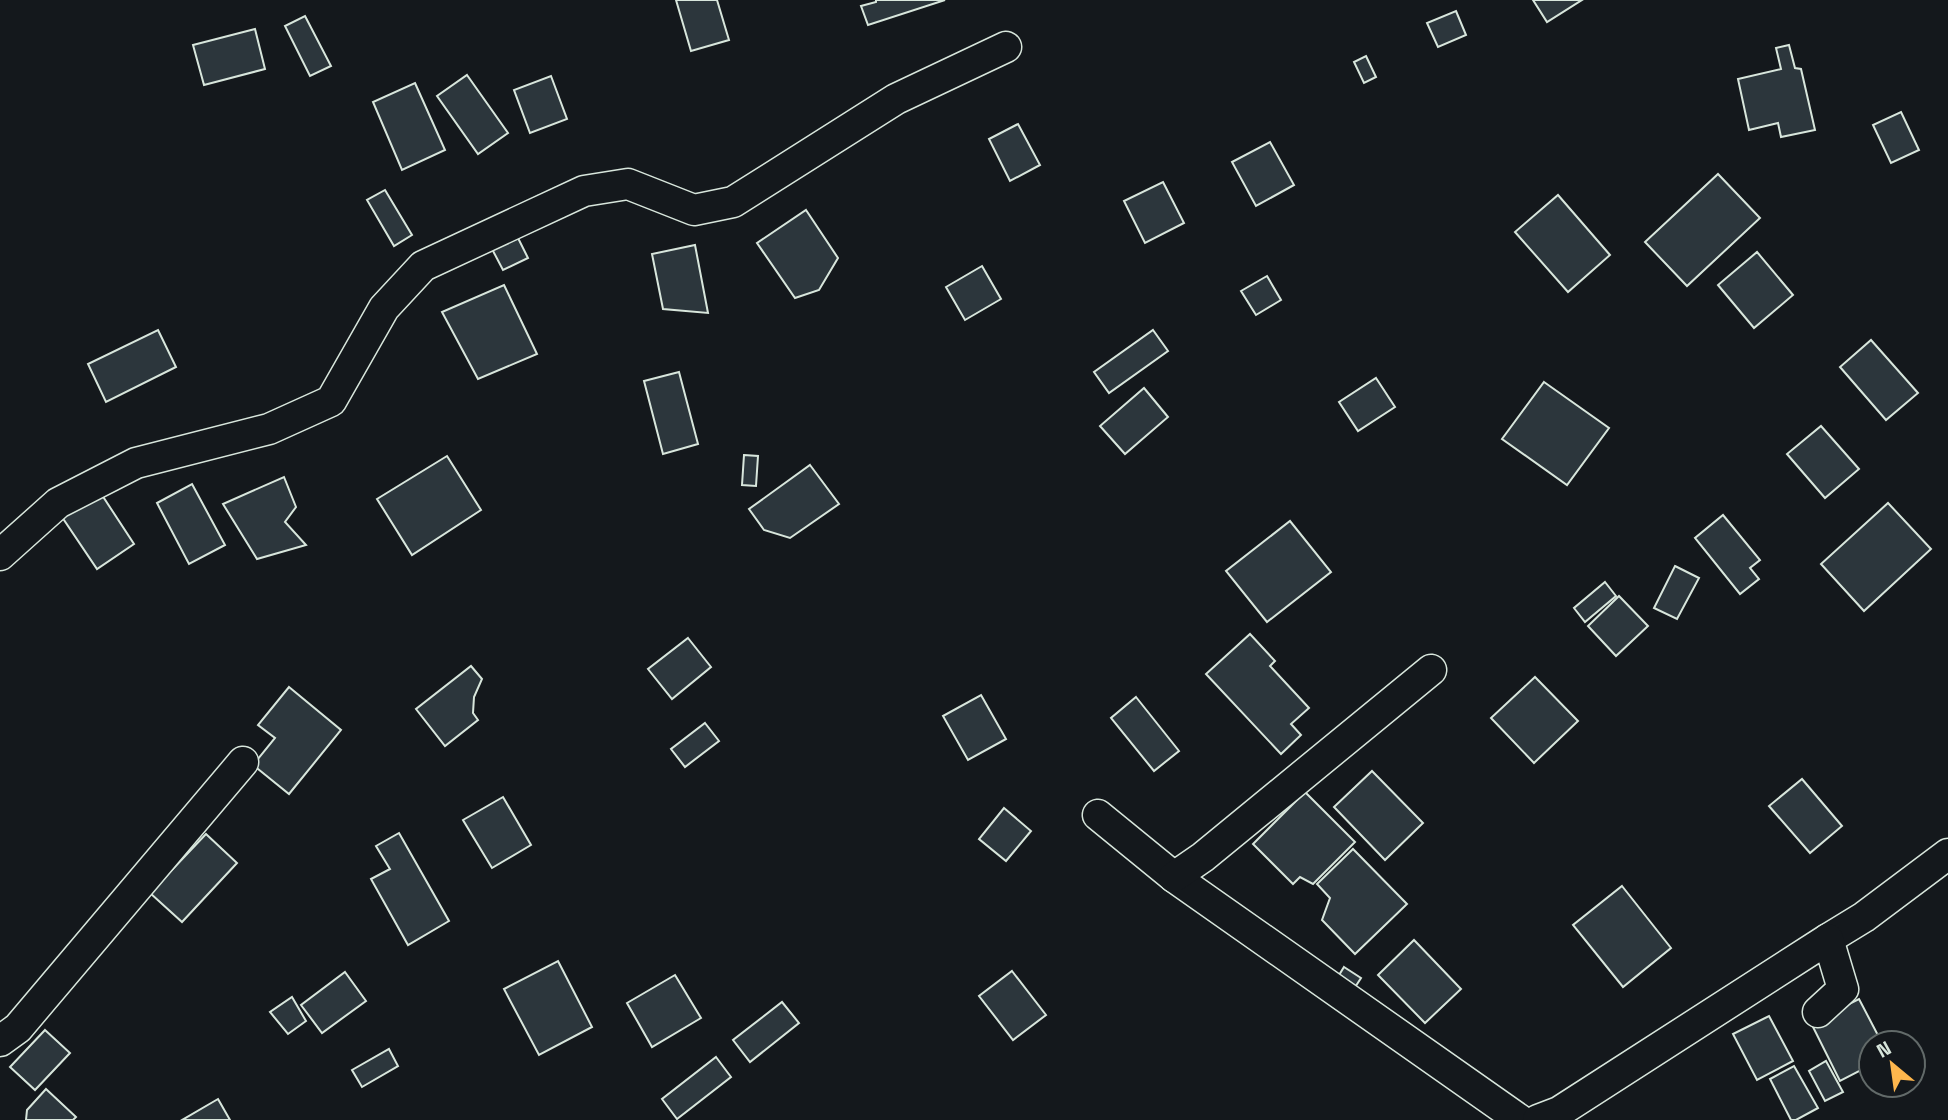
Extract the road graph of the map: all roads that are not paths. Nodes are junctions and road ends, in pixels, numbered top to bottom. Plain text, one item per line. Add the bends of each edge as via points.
1 (1006, 47) dead end
2 (0, 555) edge
3 (1431, 670) dead end
4 (243, 762) dead end
5 (1098, 815) dead end
6 (1948, 855) edge
7 (1174, 877) junction
8 (1828, 939) junction
9 (1818, 1012) dead end
10 (0, 1041) edge
11 (1520, 1120) edge
12 (1538, 1120) edge

1 - 2 street via 895,99 733,202 694,210 628,184 584,191 423,266 384,308 331,401 270,429 136,463 58,503
3 - 7 street
4 - 10 street via 18,1028
5 - 7 street
6 - 8 street
7 - 11 street
8 - 9 street via 1843,989
8 - 12 street via 1559,1112

